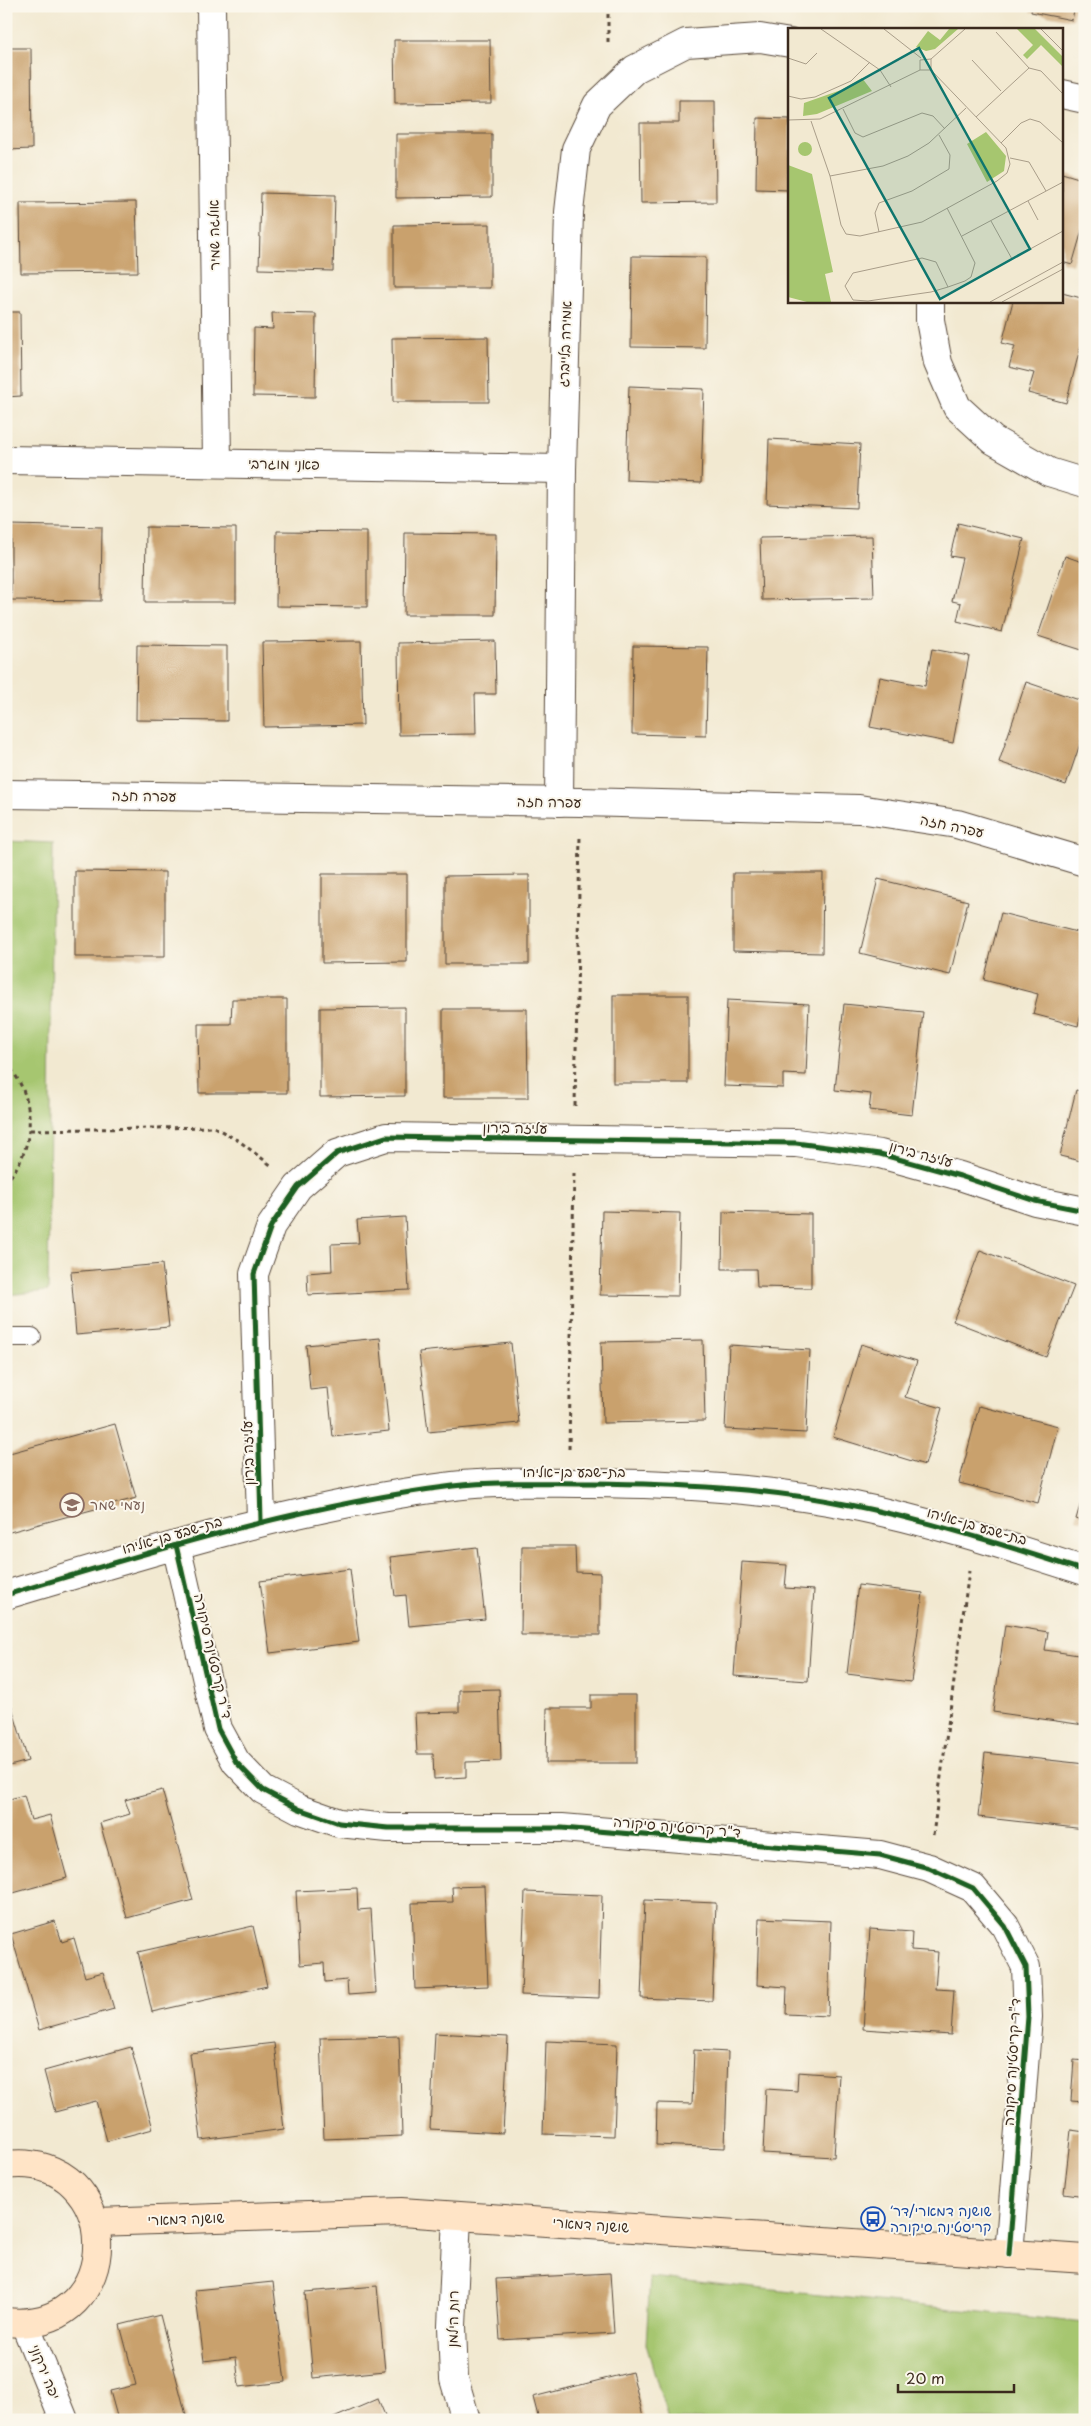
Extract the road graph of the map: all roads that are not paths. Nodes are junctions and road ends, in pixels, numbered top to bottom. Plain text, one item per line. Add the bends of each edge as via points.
1 (211, 6) edge
2 (788, 43) edge
3 (1064, 94) edge
4 (1085, 99) edge
5 (930, 302) edge
6 (6, 460) edge
7 (217, 463) junction
8 (562, 469) junction
9 (1085, 483) edge
10 (6, 794) edge
11 (559, 802) junction
12 (1085, 862) edge
13 (1085, 1211) edge
14 (6, 1337) edge
15 (32, 1337) dead end
16 (261, 1521) junction
17 (176, 1545) junction
18 (1085, 1570) edge
19 (6, 1595) edge
20 (6, 2165) edge
21 (457, 2216) junction
22 (96, 2222) junction
23 (1009, 2254) junction
24 (1085, 2259) edge
25 (16, 2323) edge
26 (64, 2420) edge
27 (466, 2420) edge

1 - 7 street, אולגה שמיר
2 - 8 street, אמירה בלייברג via 760,38 686,43 635,69 597,105 576,149 569,212
3 - 4 street
5 - 9 street via 938,363 957,407 993,440 1049,472
6 - 7 street, פאני מוגרבי
7 - 8 street, פאני מוגרבי
8 - 11 street, אמירה בלייברג
10 - 11 street, עפרה חזה
11 - 12 street, עפרה חזה via 859,809 957,824
13 - 16 street, עליזה בירון via 1035,1201 880,1154 796,1143 386,1137 337,1153 298,1187 271,1226 254,1274
14 - 15 lane
16 - 17 street, בת-שבע בן-אליהו
16 - 18 street, בת-שבע בן-אליהו via 456,1486 648,1484 744,1490 847,1504 936,1524
17 - 19 street, בת-שבע בן-אליהו
17 - 23 street, ד"ר קריסטינה סיקורה via 218,1729 236,1762 263,1790 299,1809 339,1823 388,1828 562,1828 880,1855 929,1868 973,1888 1005,1926 1026,1967 1028,2017
20 - 22 street via 20,2163 46,2167 68,2180 85,2199
21 - 22 street, שושנה דמארי via 401,2212
21 - 23 street, שושנה דמארי
21 - 27 street, רות הילמן via 452,2326 454,2379
22 - 25 street via 99,2245 96,2268 85,2290 68,2307 48,2318
23 - 24 street, שושנה דמארי
25 - 26 street, יפה ירקוני

